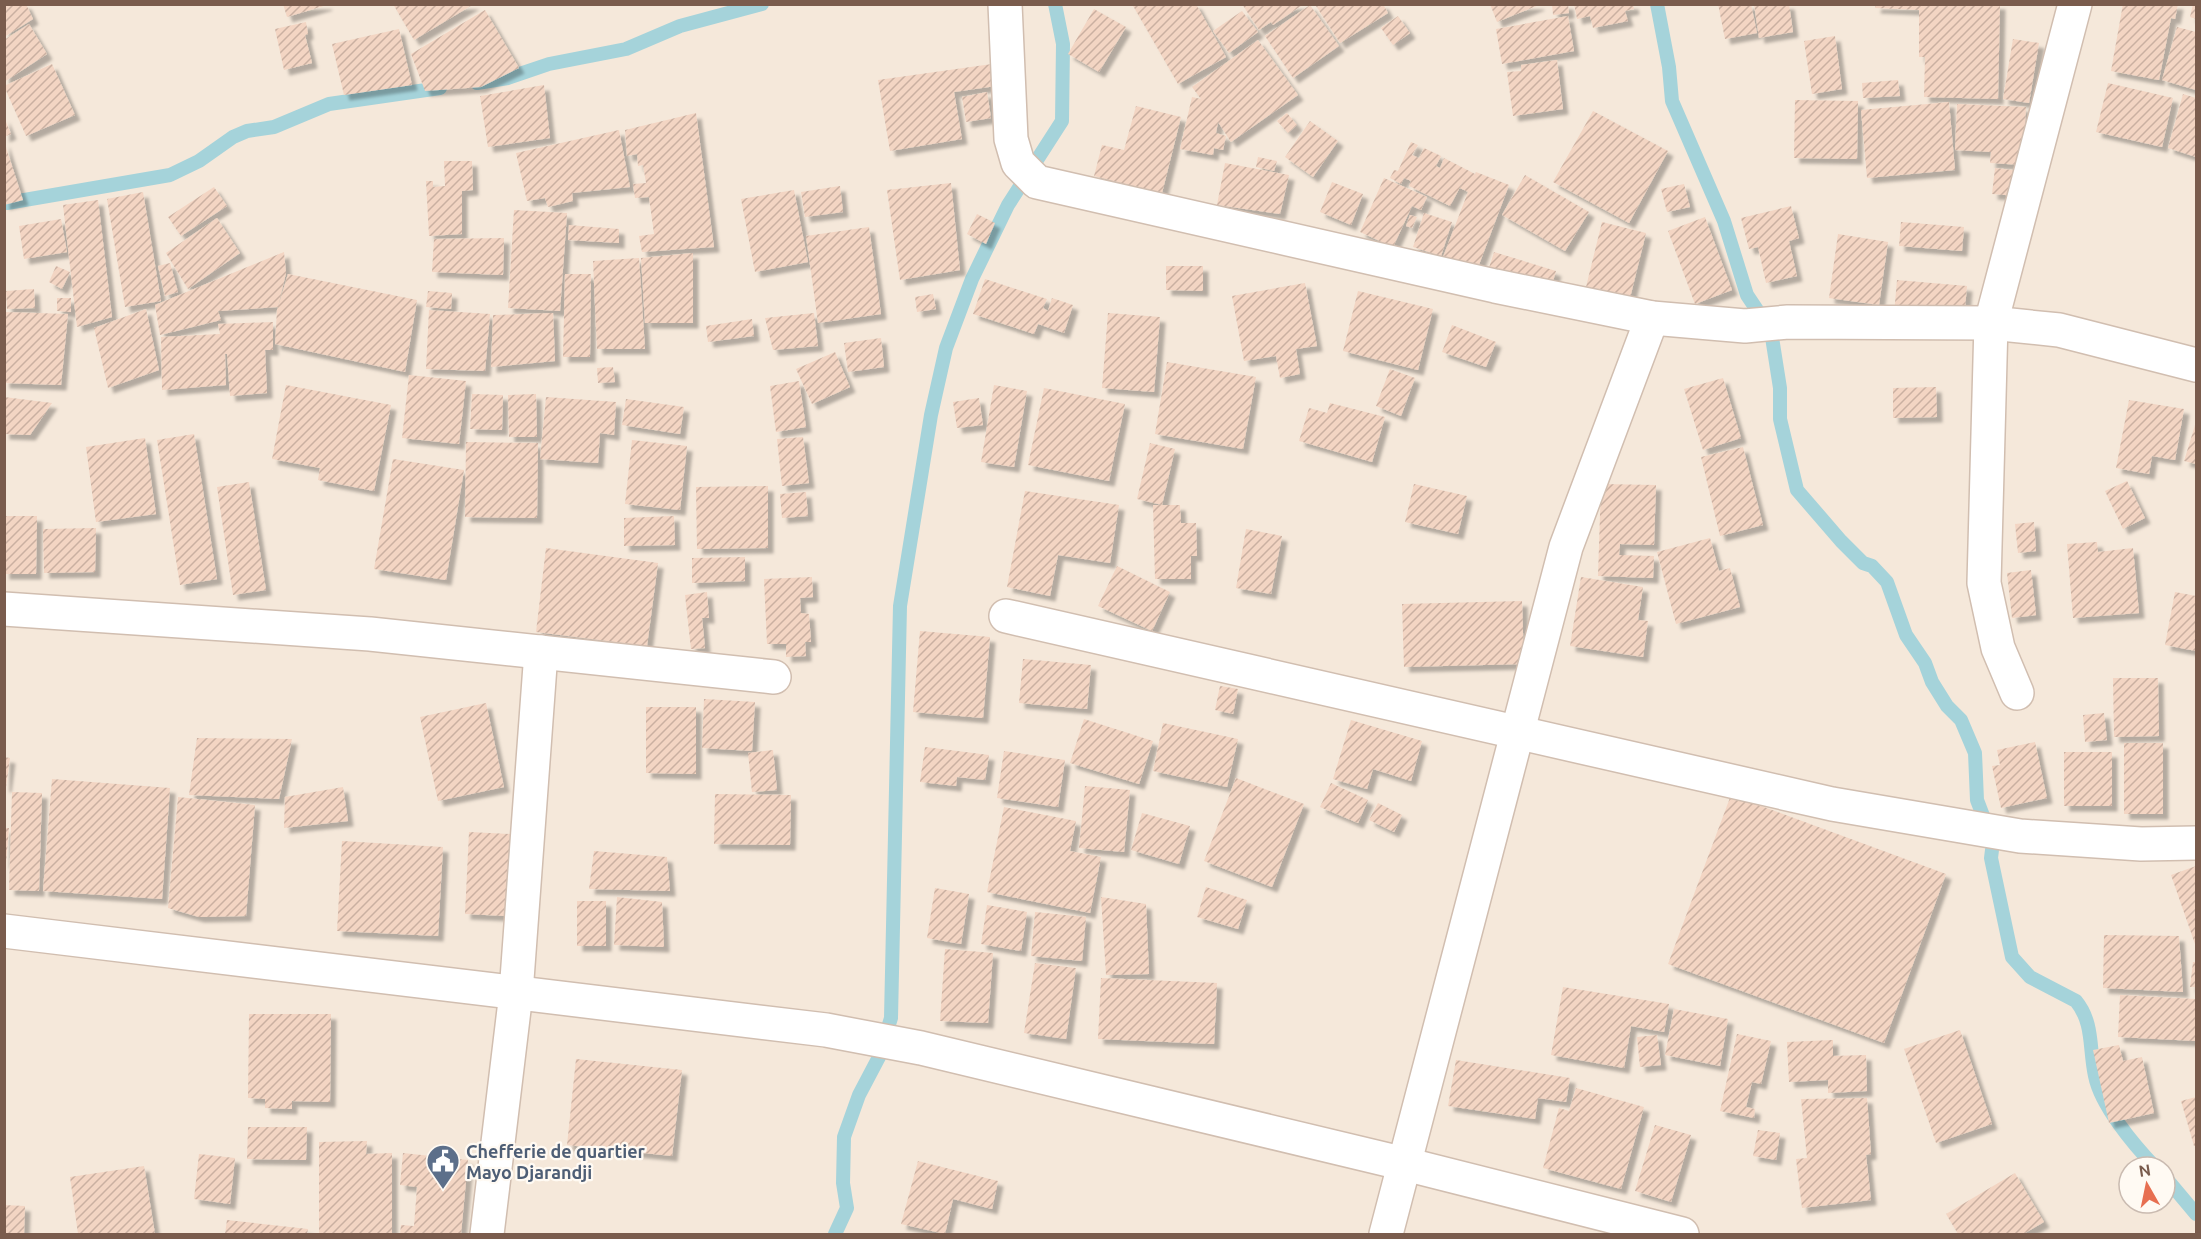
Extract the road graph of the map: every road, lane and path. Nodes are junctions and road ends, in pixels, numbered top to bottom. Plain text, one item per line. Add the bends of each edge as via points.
1 (1005, 4) edge
2 (2075, 4) edge
3 (1652, 318) junction
4 (1991, 323) junction
5 (2196, 365) edge
6 (4, 609) edge
7 (1006, 616) dead end
8 (541, 652) junction
9 (774, 677) dead end
10 (2017, 693) dead end
11 (1518, 732) junction
12 (2196, 843) edge
13 (4, 931) edge
14 (516, 993) junction
15 (1405, 1164) junction
16 (487, 1234) edge
17 (1386, 1234) edge
18 (1682, 1234) edge

1 - 3 street via 1011,139 1028,172 1495,286
2 - 4 street
3 - 4 street via 1745,326 1788,322
3 - 11 street via 1566,547
4 - 5 street via 2059,330
4 - 10 street via 1984,584 1998,648
6 - 8 street via 370,634
7 - 11 street
8 - 9 street
8 - 14 street
11 - 12 street via 1832,804 1955,826 2020,836 2141,844
11 - 15 street
13 - 14 street
14 - 15 street via 826,1030 921,1048
14 - 16 street
15 - 17 street
15 - 18 street

